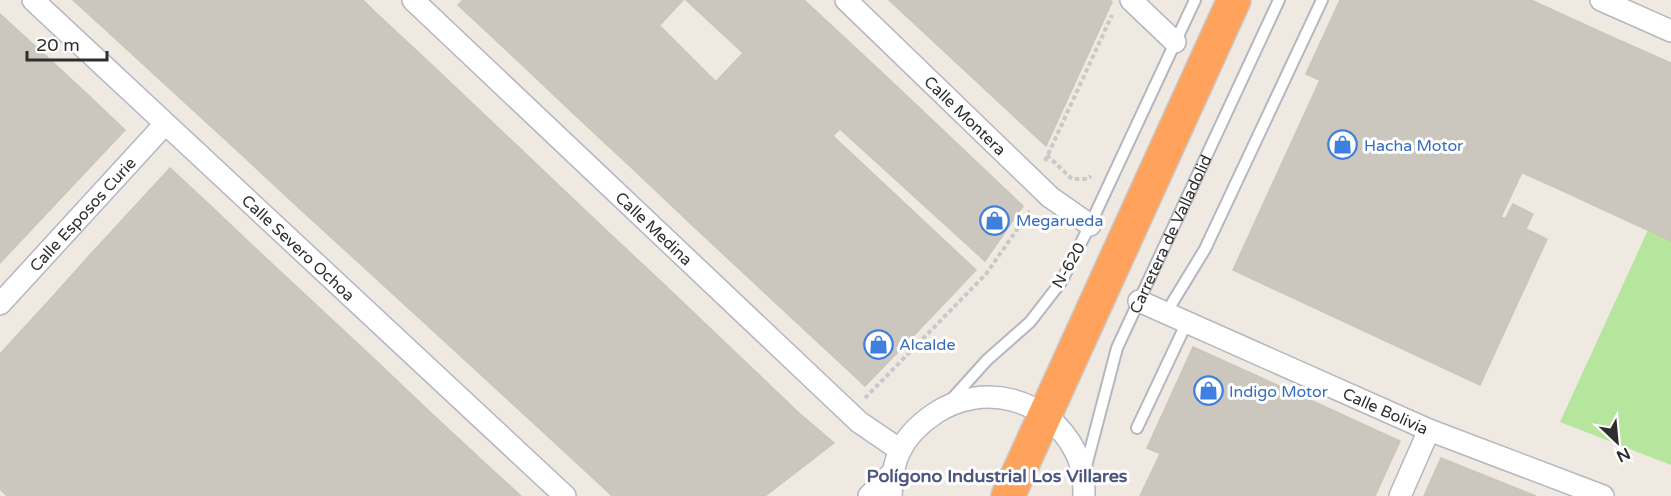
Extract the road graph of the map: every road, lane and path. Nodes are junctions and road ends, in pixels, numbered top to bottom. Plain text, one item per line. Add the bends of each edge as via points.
1 (33, 0) edge
2 (413, 0) edge
3 (846, 0) edge
4 (1195, 0) edge
5 (1234, 0) edge
6 (1279, 0) edge
7 (1322, 0) edge
8 (1601, 0) edge
9 (1131, 4) edge
10 (1671, 31) edge
11 (1175, 42) junction
12 (165, 124) junction
13 (1046, 154) junction
14 (1095, 173) dead end
15 (1039, 185) junction
16 (1090, 225) junction
17 (1139, 301) junction
18 (0, 304) edge
19 (1166, 313) junction
20 (1187, 322) junction
21 (947, 405) junction
22 (850, 414) junction
23 (1044, 414) junction
24 (1137, 428) dead end
25 (1429, 430) junction
26 (900, 450) junction
27 (893, 472) junction
28 (1084, 486) edge
29 (565, 496) edge
30 (868, 496) edge
31 (891, 496) edge
32 (1008, 496) edge
33 (1400, 496) edge
34 (1603, 496) edge

1 - 12 street, Calle Severo Ochoa
2 - 22 street, Calle Medina
3 - 15 street, Calle Montera
4 - 11 lane, N-620
5 - 23 highway
6 - 17 lane, Carretera de Valladolid
7 - 19 lane via 1205,249
8 - 10 street
9 - 11 street
9 - 13 path
11 - 16 lane, N-620
12 - 18 street, Calle Esposos Curie
12 - 29 street, Calle Severo Ochoa
13 - 14 path via 1072,179 1087,179
13 - 15 path
15 - 16 street, Calle Montera
15 - 22 path via 1032,209 986,274
16 - 21 lane, N-620 via 1060,282 1030,322 987,360
17 - 19 street, Calle Bolivia
17 - 28 lane, Carretera de Valladolid via 1117,348
19 - 20 street, Calle Bolivia
20 - 24 lane
20 - 25 street, Calle Bolivia
21 - 23 street, Carretera de Valladolid via 980,397 1014,399
21 - 26 street, Carretera de Valladolid via 922,422
22 - 26 street, Calle Medina
23 - 28 street, Carretera de Valladolid via 1063,431 1076,452
23 - 32 highway
25 - 33 street
25 - 34 street, Calle Bolivia
26 - 27 street, Carretera de Valladolid
27 - 30 street
27 - 31 street, Carretera de Valladolid

